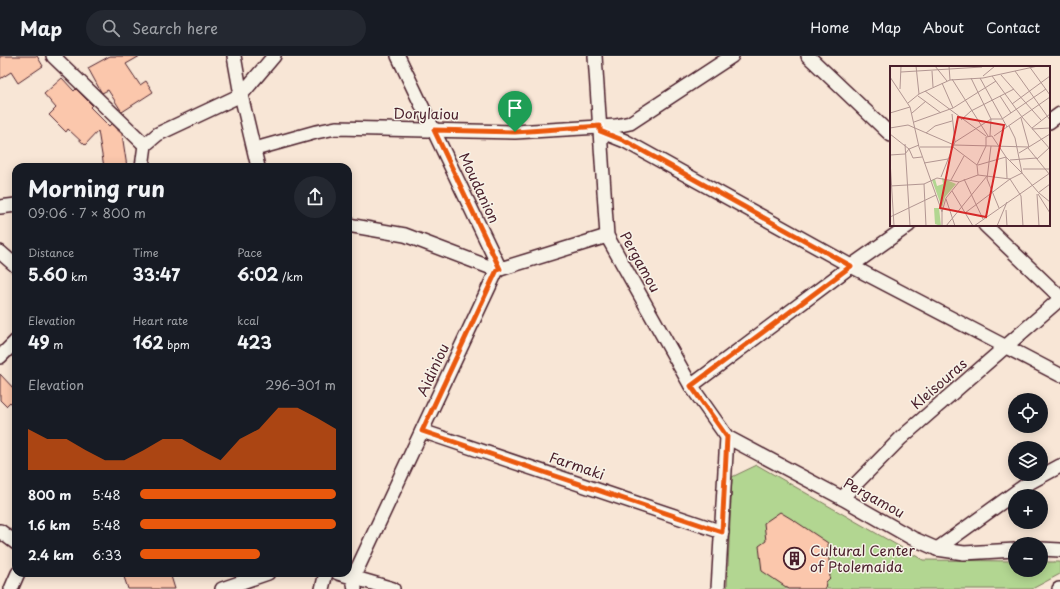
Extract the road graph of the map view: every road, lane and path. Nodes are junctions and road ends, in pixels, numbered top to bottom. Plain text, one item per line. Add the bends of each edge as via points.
1 (53, 56) edge
2 (234, 56) edge
3 (274, 56) edge
4 (398, 56) edge
5 (595, 56) edge
6 (732, 56) edge
7 (808, 56) edge
8 (241, 95) junction
9 (1060, 114) edge
10 (1050, 121) edge
11 (600, 129) junction
12 (434, 130) junction
13 (890, 134) edge
14 (144, 145) junction
15 (255, 149) junction
16 (142, 163) edge
17 (257, 163) edge
18 (12, 206) edge
19 (0, 207) edge
20 (352, 226) edge
21 (908, 226) edge
22 (986, 226) edge
23 (607, 236) junction
24 (0, 252) edge
25 (12, 262) edge
26 (851, 266) junction
27 (498, 270) junction
28 (1060, 298) edge
29 (12, 345) edge
30 (1006, 347) junction
31 (0, 357) edge
32 (1060, 375) edge
33 (691, 386) junction
34 (422, 431) junction
35 (727, 437) junction
36 (1060, 466) edge
37 (842, 498) junction
38 (0, 530) edge
39 (722, 532) junction
40 (12, 539) edge
41 (937, 549) junction
42 (1008, 550) edge
43 (1048, 550) edge
44 (1060, 550) edge
45 (16, 577) edge
46 (256, 577) edge
47 (325, 577) edge
48 (344, 577) edge
49 (354, 583) edge
50 (11, 589) edge
51 (222, 589) edge
52 (322, 589) edge
53 (393, 589) edge
54 (718, 589) edge

1 - 14 street
2 - 8 street
3 - 8 street
4 - 12 street, Moudanion
5 - 11 street, Pergamou
6 - 11 street, Dorylaiou via 630,123
7 - 13 street
8 - 14 street via 158,134
8 - 15 street
9 - 10 street
11 - 12 street, Dorylaiou via 515,132
11 - 23 street, Pergamou
11 - 26 street
12 - 15 street, Dorylaiou via 336,128
12 - 27 street, Moudanion
14 - 16 street
15 - 17 street
18 - 19 street
20 - 27 street via 405,235
21 - 26 street
22 - 28 street
23 - 27 street
23 - 33 street, Pergamou
24 - 25 street
26 - 30 street
26 - 33 street
27 - 34 street, Aidiniou
28 - 30 street, Kleisouras
29 - 31 street
30 - 32 street
30 - 37 street, Kleisouras via 901,438
33 - 35 street, Pergamou
34 - 39 street, Farmaki
34 - 49 street, Aidiniou
35 - 37 street, Pergamou
35 - 39 street
36 - 41 street via 1027,484
37 - 41 street, Pergamou via 912,538
38 - 40 street
39 - 54 street
41 - 42 street, Pergamou via 964,553
43 - 44 street
45 - 50 street
46 - 51 street
47 - 52 street
48 - 49 street
49 - 53 street

